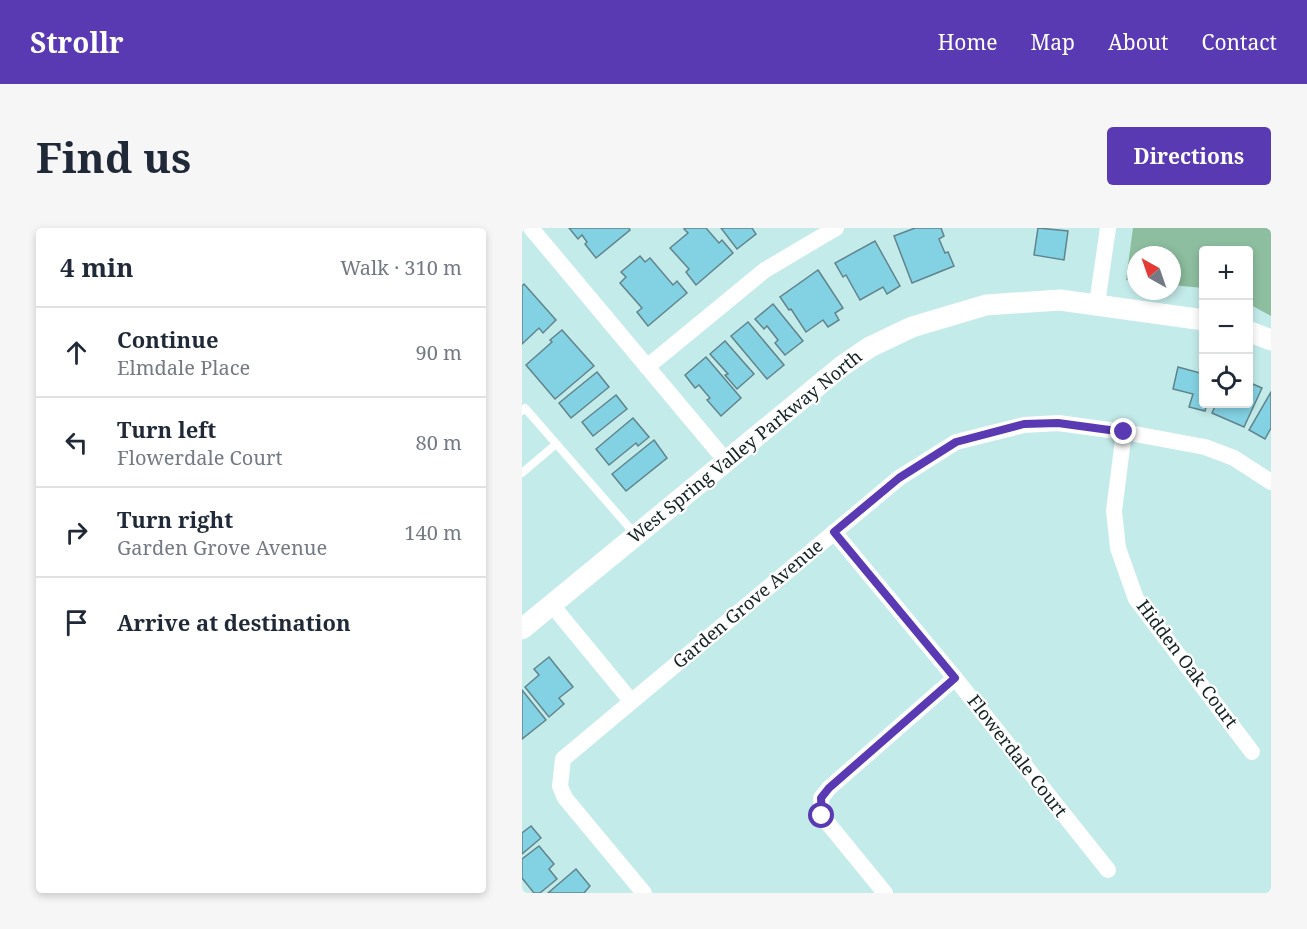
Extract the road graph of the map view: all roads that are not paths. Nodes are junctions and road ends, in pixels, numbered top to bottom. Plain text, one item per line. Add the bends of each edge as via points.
1 (531, 228) edge
2 (836, 228) edge
3 (1108, 228) edge
4 (1098, 304) junction
5 (1199, 319) edge
6 (1253, 334) edge
7 (1271, 340) edge
8 (647, 367) junction
9 (523, 408) edge
10 (1124, 432) junction
11 (556, 444) junction
12 (726, 461) junction
13 (522, 473) edge
14 (1271, 482) edge
15 (834, 532) junction
16 (636, 535) junction
17 (552, 604) junction
18 (522, 629) edge
19 (955, 678) junction
20 (631, 701) junction
21 (1252, 752) dead end
22 (1108, 870) dead end
23 (644, 893) edge
24 (885, 893) edge

1 - 8 street
2 - 8 street via 765,270
3 - 4 street
4 - 5 street, West Spring Valley Parkway North
4 - 12 street, West Spring Valley Parkway North via 1060,300 986,305 912,327 842,366
6 - 7 street
8 - 12 street
9 - 11 lane
10 - 14 street, Garden Grove Avenue via 1205,447 1234,458
10 - 15 street, Garden Grove Avenue via 1058,423 1024,424 956,442 899,478
10 - 21 street, Hidden Oak Court via 1114,511 1118,548 1136,599
11 - 13 lane
11 - 16 lane
12 - 16 street, West Spring Valley Parkway North
15 - 19 street, Flowerdale Court
15 - 20 street, Garden Grove Avenue
16 - 17 street, West Spring Valley Parkway North
17 - 18 street, West Spring Valley Parkway North
17 - 20 street
19 - 22 street, Flowerdale Court
19 - 24 street via 821,798 822,816
20 - 23 street, Garden Grove Avenue via 563,759 560,786 565,798

